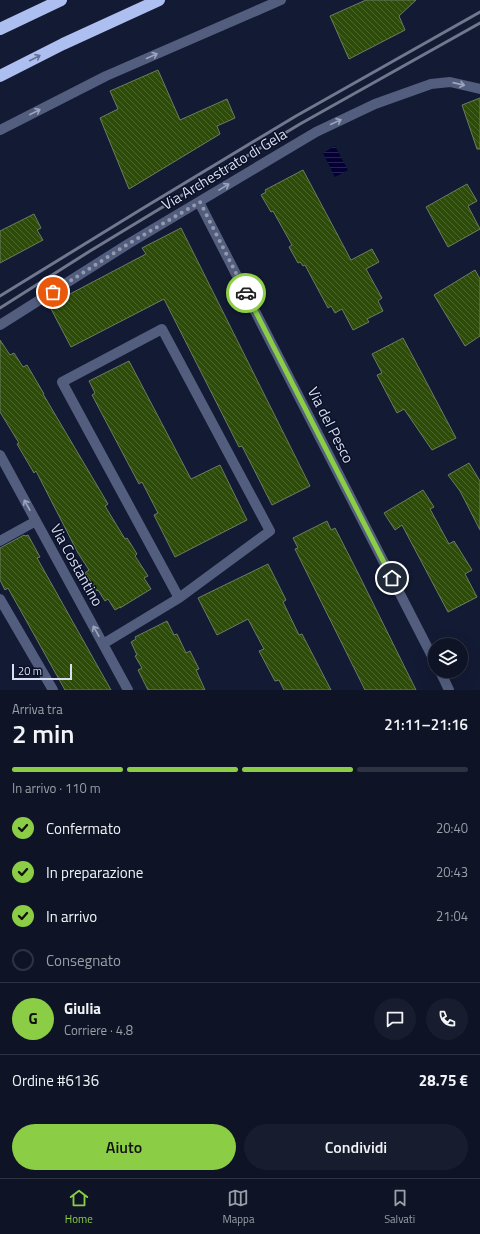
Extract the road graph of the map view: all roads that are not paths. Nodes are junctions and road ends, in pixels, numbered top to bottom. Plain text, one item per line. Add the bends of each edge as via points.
1 (60, 0) edge
2 (159, 0) edge
3 (280, 0) edge
4 (0, 29) edge
5 (0, 76) edge
6 (480, 89) edge
7 (0, 130) edge
8 (200, 202) junction
9 (0, 325) edge
10 (0, 455) edge
11 (36, 521) junction
12 (0, 540) edge
13 (179, 598) junction
14 (0, 599) edge
15 (103, 644) junction
16 (428, 648) edge
17 (443, 678) edge
18 (53, 690) edge
19 (128, 690) edge
20 (449, 690) edge

1 - 4 highway
5 -> 2 highway
7 -> 3 street via 106,76
8 -> 6 street, Via Archestrato di Gela via 316,132 375,104 431,84 450,82
8 - 9 street, Via Archestrato di Gela
8 - 16 street, Via del Pesco
11 -> 10 street, Via Costantino
11 - 12 street
15 -> 11 street, Via Costantino
13 - 13 street via 62,382 162,329 270,531
13 - 15 street
14 - 18 street
15 - 19 street, Via Costantino
17 - 20 street

